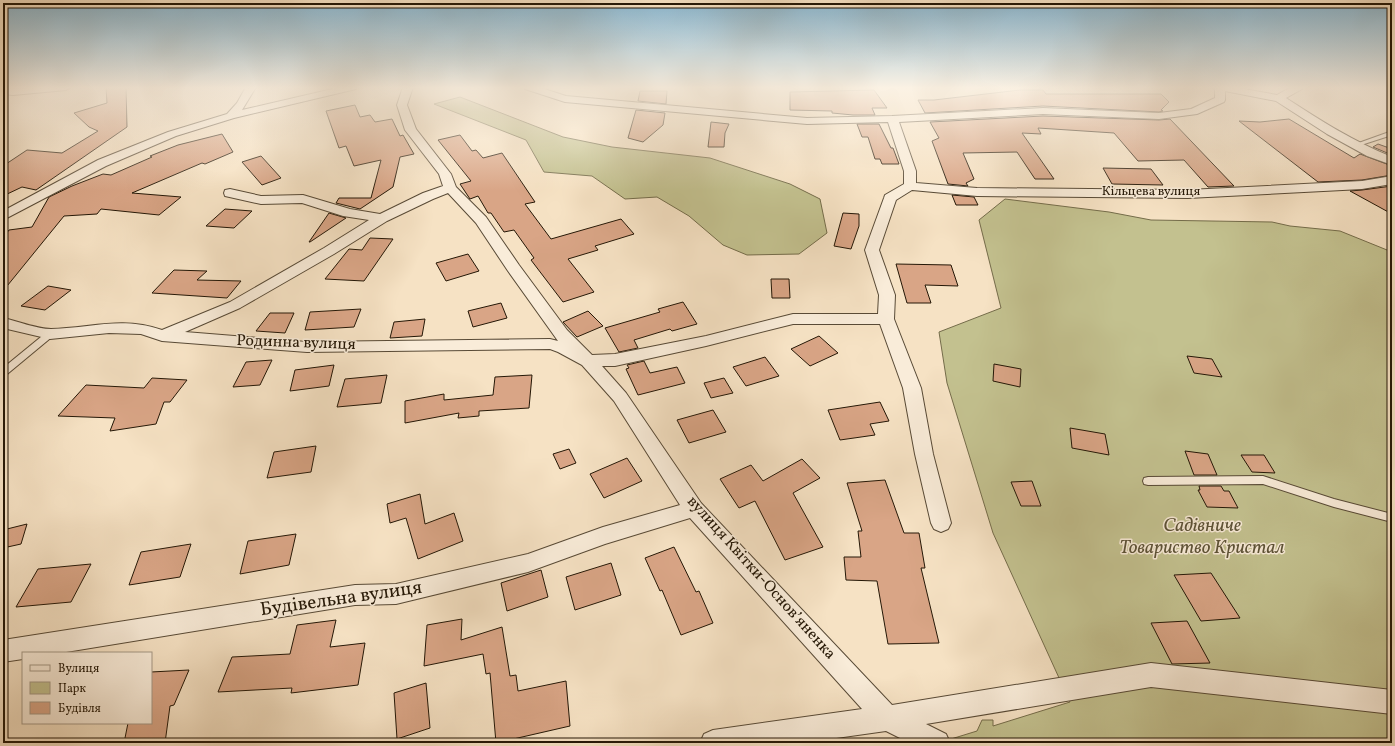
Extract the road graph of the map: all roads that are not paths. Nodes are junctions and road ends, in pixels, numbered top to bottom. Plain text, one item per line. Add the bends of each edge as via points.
1 (212, 122) edge
2 (408, 122) edge
3 (893, 122) edge
4 (1315, 122) edge
5 (1392, 133) edge
6 (1356, 145) junction
7 (1392, 161) edge
8 (1392, 180) edge
9 (910, 186) junction
10 (450, 188) junction
11 (230, 192) dead end
12 (3, 216) edge
13 (382, 218) junction
14 (886, 319) junction
15 (3, 323) edge
16 (50, 334) junction
17 (162, 336) junction
18 (588, 361) junction
19 (3, 373) edge
20 (1148, 481) dead end
21 (694, 509) junction
22 (1392, 518) edge
23 (941, 523) dead end
24 (3, 651) edge
25 (1392, 702) edge
26 (887, 718) junction
27 (713, 743) edge
28 (937, 743) edge

1 - 12 street via 172,134 102,163
2 - 10 street, вулиця Квітки-Основʼяненка via 411,130 445,174
3 - 9 street via 910,171
4 - 6 street
5 - 6 lane
6 - 7 street
8 - 9 street, Кільцева вулиця via 1362,185 1188,194 977,192
9 - 14 street via 890,198 872,250 887,295
10 - 13 street
10 - 18 street, вулиця Квітки-Основʼяненка via 481,220 561,334
11 - 13 street via 261,200 303,199 348,213
13 - 17 street via 235,305
14 - 18 street via 793,319 706,341 622,358
14 - 23 street via 912,388 924,454
15 - 16 street, Родинна вулиця
16 - 17 street, Родинна вулиця via 109,328 142,329
16 - 19 lane
17 - 18 street, Родинна вулиця via 307,347 550,344 564,348
18 - 21 street, вулиця Квітки-Основʼяненка via 620,397
20 - 22 lane via 1263,480 1334,503
21 - 24 street, Будівельна вулиця via 602,536 528,563 396,594 355,595
21 - 26 street, вулиця Квітки-Основʼяненка
25 - 26 street via 1151,675
26 - 27 street
26 - 28 street

